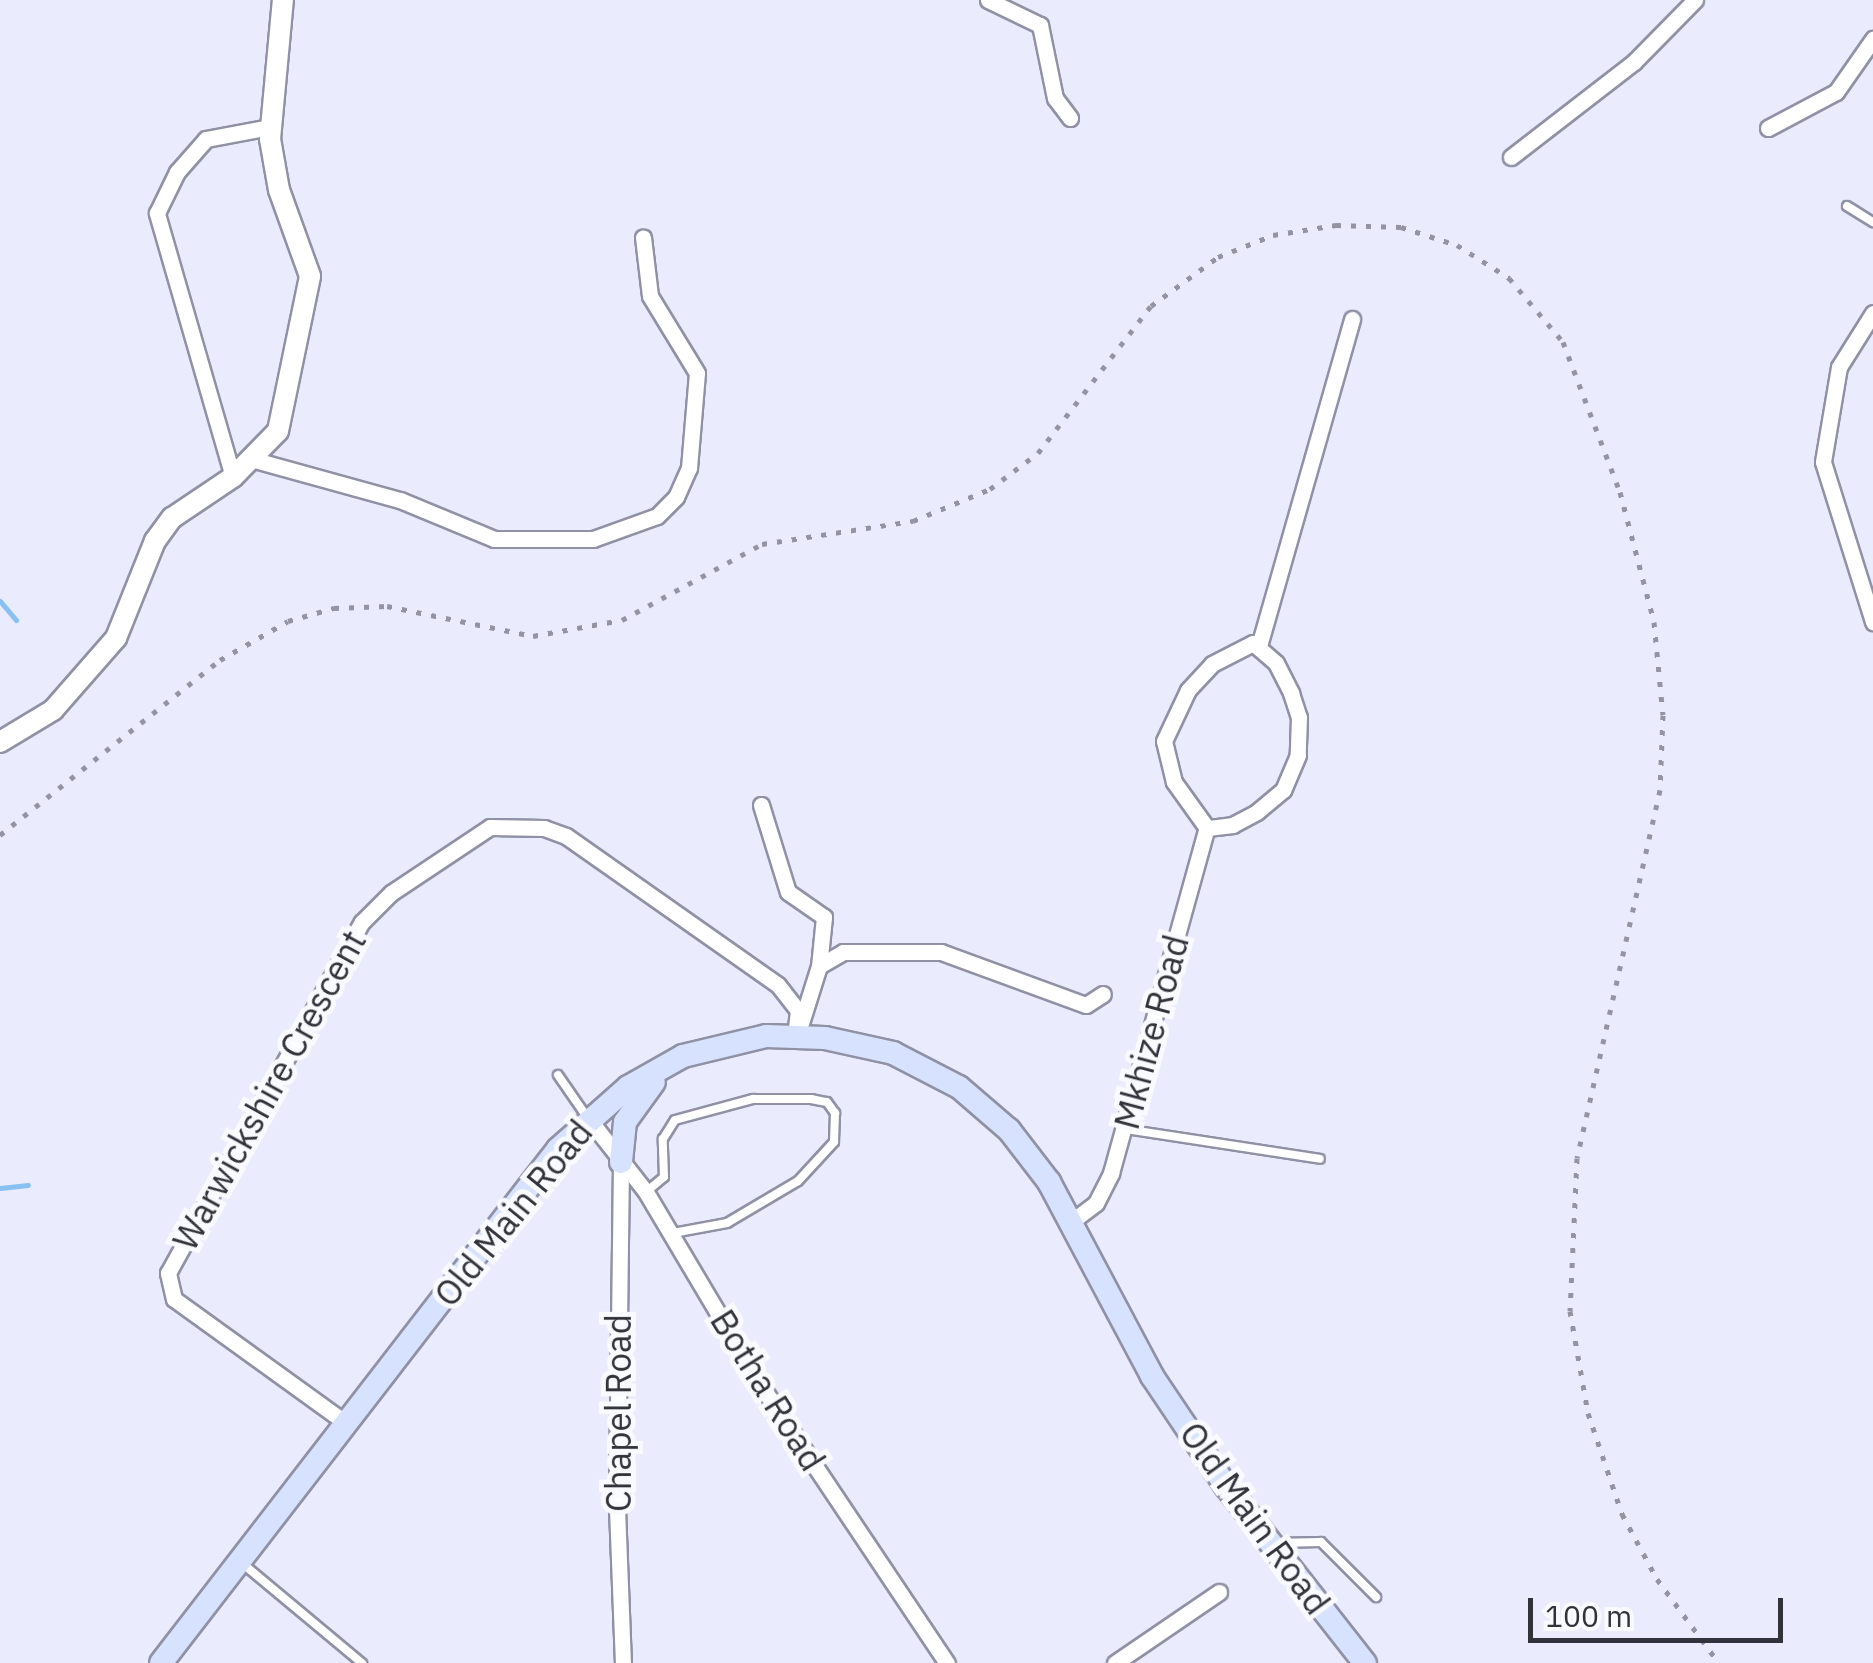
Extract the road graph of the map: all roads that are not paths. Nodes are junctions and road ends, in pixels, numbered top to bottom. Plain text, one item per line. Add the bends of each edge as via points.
1 (283, 0) edge
2 (988, 0) edge
3 (1695, 0) edge
4 (1873, 39) edge
5 (1070, 118) dead end
6 (270, 127) junction
7 (1768, 128) dead end
8 (1511, 158) dead end
9 (1846, 206) dead end
10 (1873, 222) edge
11 (644, 236) dead end
12 (1873, 313) edge
13 (1352, 319) dead end
14 (251, 459) junction
15 (233, 476) junction
16 (1873, 622) edge
17 (1259, 646) junction
18 (0, 742) edge
19 (761, 805) dead end
20 (1207, 828) junction
21 (819, 966) junction
22 (1104, 994) dead end
23 (796, 1037) junction
24 (683, 1056) junction
25 (558, 1075) dead end
26 (588, 1118) junction
27 (1125, 1130) junction
28 (1320, 1160) dead end
29 (621, 1162) junction
30 (646, 1192) junction
31 (1071, 1222) junction
32 (670, 1233) junction
33 (346, 1423) junction
34 (1272, 1545) junction
35 (240, 1561) junction
36 (1219, 1592) dead end
37 (1376, 1597) dead end
38 (161, 1663) edge
39 (362, 1663) edge
40 (622, 1663) edge
41 (947, 1663) edge
42 (1116, 1663) edge
43 (1364, 1663) edge

1 - 6 street
2 - 5 street via 1040,25 1056,98
3 - 8 street via 1634,62
4 - 7 street via 1836,92
6 - 14 street via 279,190 306,255 309,302 278,431
6 - 15 street via 206,139 171,182 157,213
9 - 10 lane
11 - 14 street via 650,296 697,374 689,468 676,498 658,516 593,539 494,539 400,500
12 - 16 street via 1839,367 1823,462
13 - 17 street
14 - 15 street
15 - 18 street via 172,518 155,541 116,638 82,682 34,726
17 - 20 street via 1239,647 1212,664 1188,690 1164,742 1174,782
17 - 20 street via 1276,663 1295,705 1298,755 1283,790 1258,812
19 - 21 street via 788,892 824,917
20 - 27 street, Mkhize Road
21 - 22 street via 843,952 942,952 1086,1005
21 - 23 street
23 - 24 main road, Old Main Road via 766,1036
23 - 31 main road, Old Main Road via 893,1053 959,1086 1025,1148
23 - 33 street, Warwickshire Crescent via 798,1011 778,985 566,836 544,828 490,827 391,893 362,922 168,1273 174,1299
24 - 26 main road, Old Main Road
24 - 29 main road via 632,1107
25 - 26 lane
26 - 29 street, Botha Road
26 - 33 main road, Old Main Road
27 - 28 lane
27 - 31 street, Mkhize Road via 1096,1203
29 - 30 street, Botha Road
29 - 40 street, Chapel Road
30 - 32 street, Botha Road
30 - 32 lane via 664,1177 663,1138 675,1120 753,1099 827,1102 835,1113 834,1142 798,1181 727,1223
31 - 34 main road, Old Main Road via 1152,1376
32 - 41 street, Botha Road via 760,1384
33 - 35 main road, Old Main Road
34 - 37 lane via 1284,1539 1321,1542
34 - 43 main road, Old Main Road
35 - 38 main road, Old Main Road
35 - 39 lane
36 - 42 street

